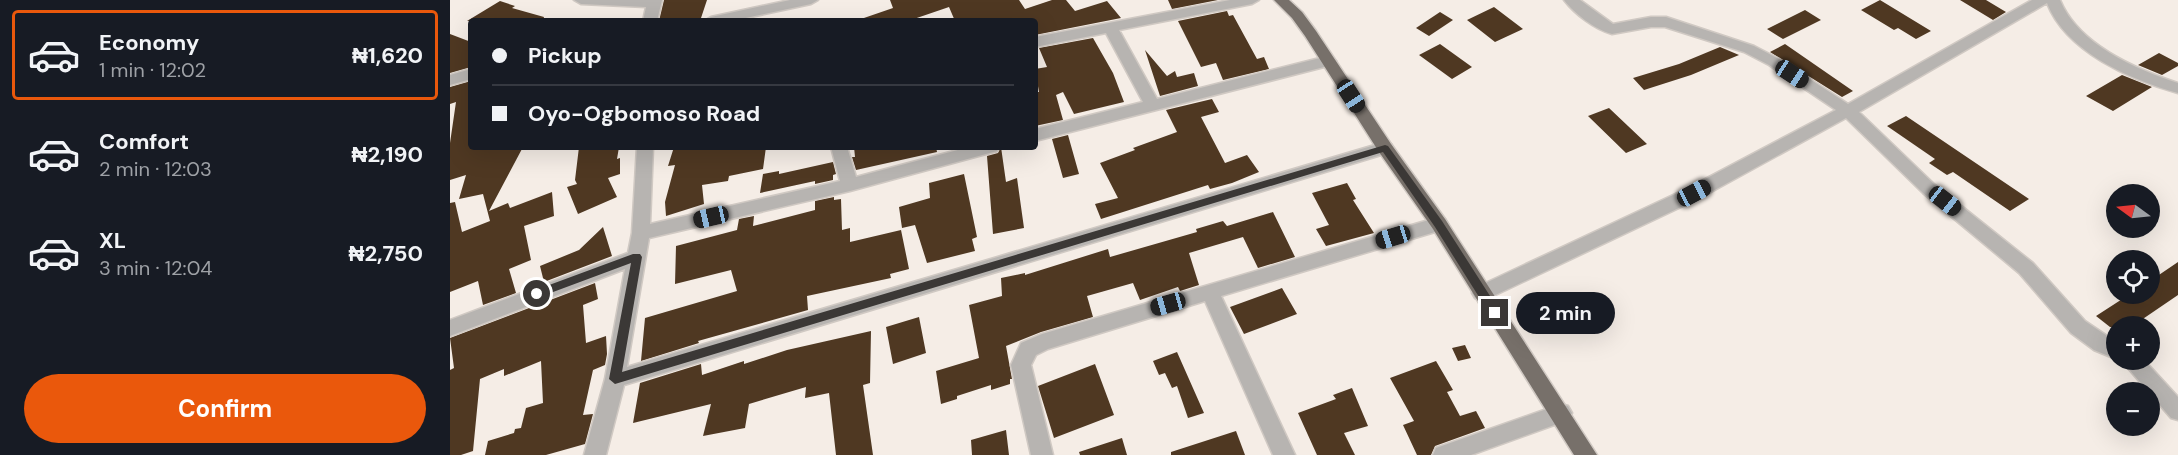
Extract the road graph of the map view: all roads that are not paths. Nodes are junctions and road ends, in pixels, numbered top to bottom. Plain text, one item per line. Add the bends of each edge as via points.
1 (581, 0) edge
2 (811, 0) edge
3 (1252, 0) edge
4 (1281, 0) edge
5 (1570, 0) edge
6 (2042, 0) edge
7 (2053, 0) edge
8 (655, 2) edge
9 (651, 18) edge
10 (725, 18) edge
11 (1110, 27) junction
12 (1038, 41) edge
13 (1328, 61) junction
14 (468, 75) edge
15 (450, 80) edge
16 (2178, 88) edge
17 (1152, 104) junction
18 (1848, 111) junction
19 (1038, 134) edge
20 (1385, 148) junction
21 (645, 150) edge
22 (840, 150) edge
23 (980, 150) edge
24 (850, 185) junction
25 (1439, 224) junction
26 (641, 234) junction
27 (637, 257) junction
28 (1210, 292) junction
29 (1482, 293) junction
30 (450, 328) edge
31 (2106, 346) edge
32 (2140, 370) edge
33 (615, 379) junction
34 (2178, 411) edge
35 (1561, 413) junction
36 (595, 455) edge
37 (1042, 455) edge
38 (1284, 455) edge
39 (1444, 455) edge
40 (1586, 455) edge

1 - 8 street
2 - 10 street
3 - 11 street
4 - 13 highway via 1297,15
5 - 18 street via 1612,29 1666,22 1749,49
6 - 18 street
7 - 16 street via 2058,15 2080,37 2139,75
8 - 9 street
11 - 12 street
11 - 17 street
13 - 17 street
13 - 20 highway
14 - 15 street
17 - 19 street
18 - 29 street via 1694,193
18 - 31 street via 1929,189 2026,268 2078,327
20 - 25 highway
20 - 33 street
21 - 26 street
22 - 24 street
23 - 24 street
24 - 26 street
25 - 28 street
25 - 29 highway
26 - 27 street
27 - 30 street
27 - 33 street
28 - 37 street via 1053,338 1028,349 1021,365
28 - 38 street
29 - 35 highway
32 - 34 street
33 - 36 street
35 - 39 street
35 - 40 highway

